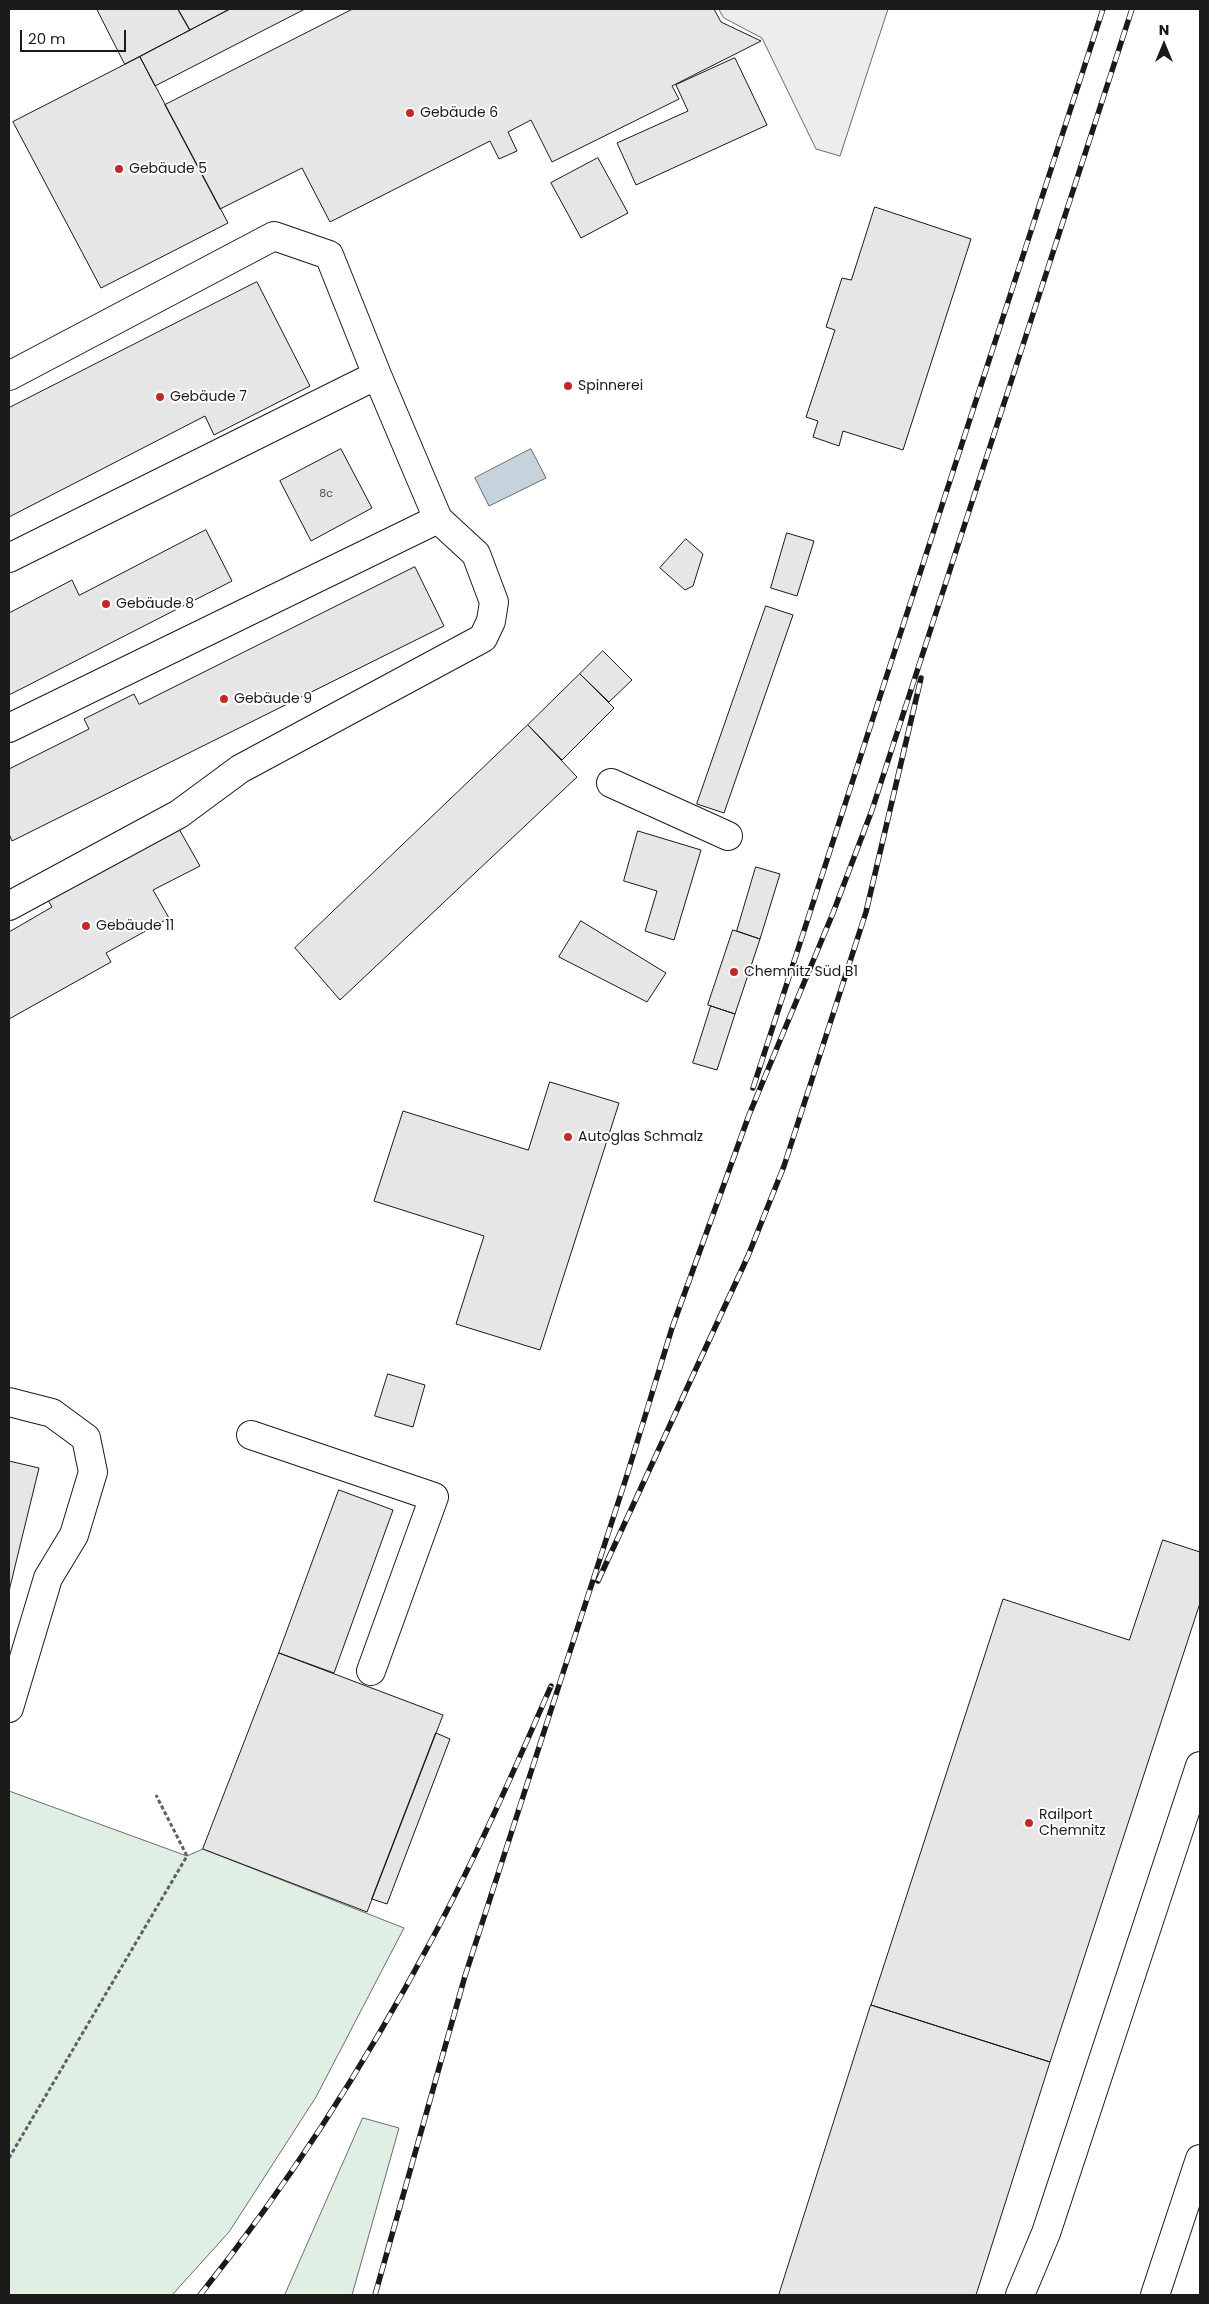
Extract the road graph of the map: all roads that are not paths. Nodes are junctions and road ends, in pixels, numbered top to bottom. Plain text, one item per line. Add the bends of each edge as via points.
1 (376, 375) junction
2 (9, 376) edge
3 (438, 519) junction
4 (9, 558) edge
5 (9, 728) edge
6 (610, 783) dead end
7 (728, 836) dead end
8 (9, 906) edge
9 (9, 1402) edge
10 (250, 1435) dead end
11 (371, 1670) dead end
12 (9, 1708) edge
13 (1200, 1766) edge
14 (1200, 2159) edge
15 (1020, 2295) edge
16 (1155, 2295) edge

1 - 2 main road via 329,255 274,236
1 - 3 main road
1 - 4 main road
3 - 5 main road
3 - 8 main road via 476,554 494,602 491,621 483,638 240,768 179,814
6 - 7 main road
9 - 12 main road via 52,1413 86,1438 93,1472 74,1534 48,1578
10 - 11 main road via 434,1496
13 - 15 main road via 1046,2233
14 - 16 main road

